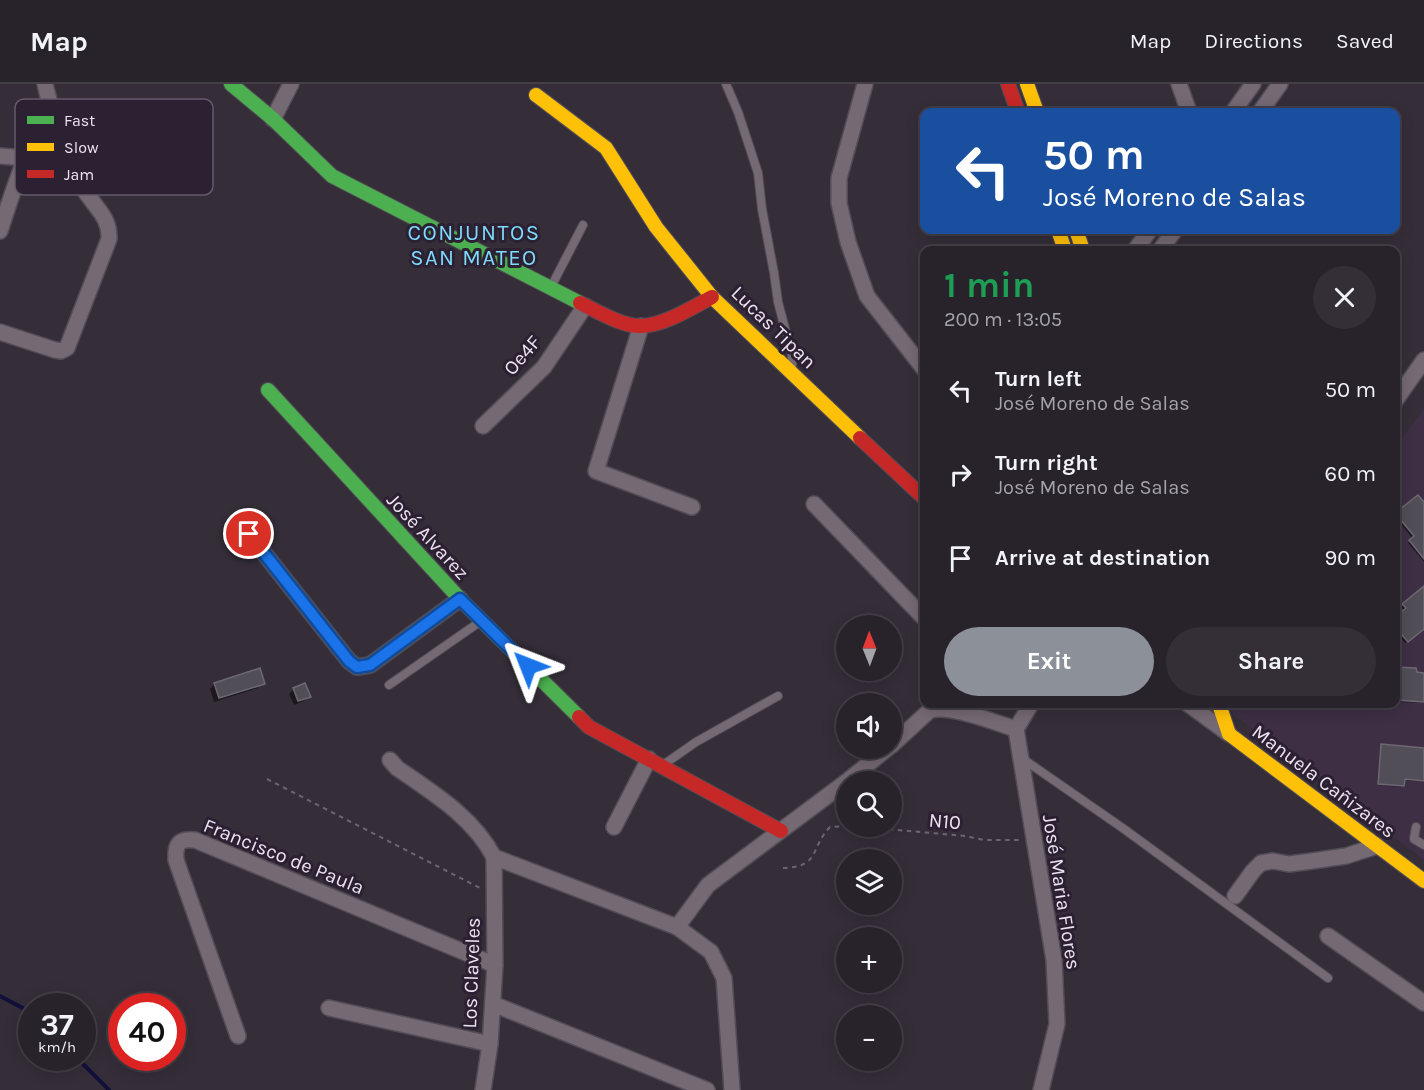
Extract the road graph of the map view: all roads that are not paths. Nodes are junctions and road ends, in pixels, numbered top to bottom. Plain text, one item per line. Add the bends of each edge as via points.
1 (45, 84) edge
2 (231, 84) edge
3 (291, 84) edge
4 (726, 84) edge
5 (865, 84) edge
6 (1008, 84) edge
7 (1027, 84) edge
8 (1179, 84) edge
9 (1253, 84) edge
10 (1280, 84) edge
11 (536, 95) dead end
12 (49, 99) edge
13 (1017, 108) edge
14 (1035, 108) edge
15 (1188, 108) edge
16 (1236, 108) edge
17 (1263, 108) edge
18 (273, 119) junction
19 (0, 156) edge
20 (15, 157) edge
21 (15, 189) edge
22 (89, 195) edge
23 (583, 225) dead end
24 (0, 231) edge
25 (551, 288) junction
26 (712, 297) junction
27 (585, 306) junction
28 (641, 326) junction
29 (0, 332) edge
30 (1424, 360) edge
31 (920, 364) edge
32 (793, 374) junction
33 (268, 390) dead end
34 (1400, 394) edge
35 (483, 426) dead end
36 (920, 494) edge
37 (814, 504) dead end
38 (692, 507) dead end
39 (249, 534) dead end
40 (460, 599) junction
41 (920, 614) edge
42 (482, 621) junction
43 (389, 685) dead end
44 (778, 696) dead end
45 (1029, 708) edge
46 (1193, 708) edge
47 (1220, 708) edge
48 (1016, 729) junction
49 (1229, 734) junction
50 (902, 736) edge
51 (1019, 756) junction
52 (875, 759) edge
53 (390, 760) dead end
54 (655, 763) junction
55 (860, 771) edge
56 (836, 790) edge
57 (1416, 826) dead end
58 (614, 827) dead end
59 (781, 831) junction
60 (1424, 845) edge
61 (1377, 846) junction
62 (494, 857) junction
63 (1424, 881) edge
64 (1235, 896) dead end
65 (677, 927) junction
66 (1328, 936) dead end
67 (495, 965) junction
68 (1328, 978) dead end
69 (1424, 1003) edge
70 (493, 1004) junction
71 (329, 1008) dead end
72 (238, 1036) dead end
73 (490, 1044) junction
74 (483, 1090) edge
75 (706, 1090) edge
76 (732, 1090) edge
77 (1041, 1090) edge

1 - 12 street
2 - 18 street, Lucas Tipan
3 - 18 street
4 - 32 lane via 758,173
5 - 31 street via 839,178 839,203 867,296
6 - 13 street
7 - 14 street
8 - 15 street
9 - 16 street
10 - 17 street
11 - 26 street via 606,148 656,227
18 - 25 street, Lucas Tipan via 332,176
19 - 20 street
21 - 24 street
22 - 29 street via 106,219 110,239 67,348 55,350
23 - 25 lane
25 - 27 street, Lucas Tipan
26 - 28 street, Lucas Tipan via 674,317
26 - 32 street, Lucas Tipan
27 - 28 street, Lucas Tipan via 612,319
27 - 35 street, Oe4F via 544,366
28 - 38 street via 596,471
30 - 34 street
32 - 36 street, Lucas Tipan
33 - 40 street, José Alvarez
37 - 41 street
39 - 40 street via 357,667 370,665
40 - 42 street, José Alvarez
42 - 43 lane
42 - 54 street, José Alvarez via 590,727
44 - 54 lane
45 - 48 street
46 - 49 street
47 - 49 street
48 - 50 street via 936,708
48 - 51 street, José Maria Flores
49 - 61 street, Manuela Cañizares
51 - 68 lane
51 - 77 street, José Maria Flores via 1054,960 1057,1024
52 - 55 street
53 - 62 street via 465,819
54 - 58 street
54 - 59 street, José Alvarez
56 - 59 street
57 - 60 lane via 1414,839
59 - 65 street via 708,885
61 - 63 street, Manuela Cañizares
61 - 64 street via 1312,861 1261,864
62 - 65 street
62 - 67 street, Los Claveles
65 - 76 street via 711,952 724,978
66 - 69 street
67 - 70 street, Los Claveles
67 - 72 street, Francisco de Paula via 185,839 175,850 176,861
70 - 73 street, Los Claveles
70 - 75 street
71 - 73 street
73 - 74 street, Los Claveles

